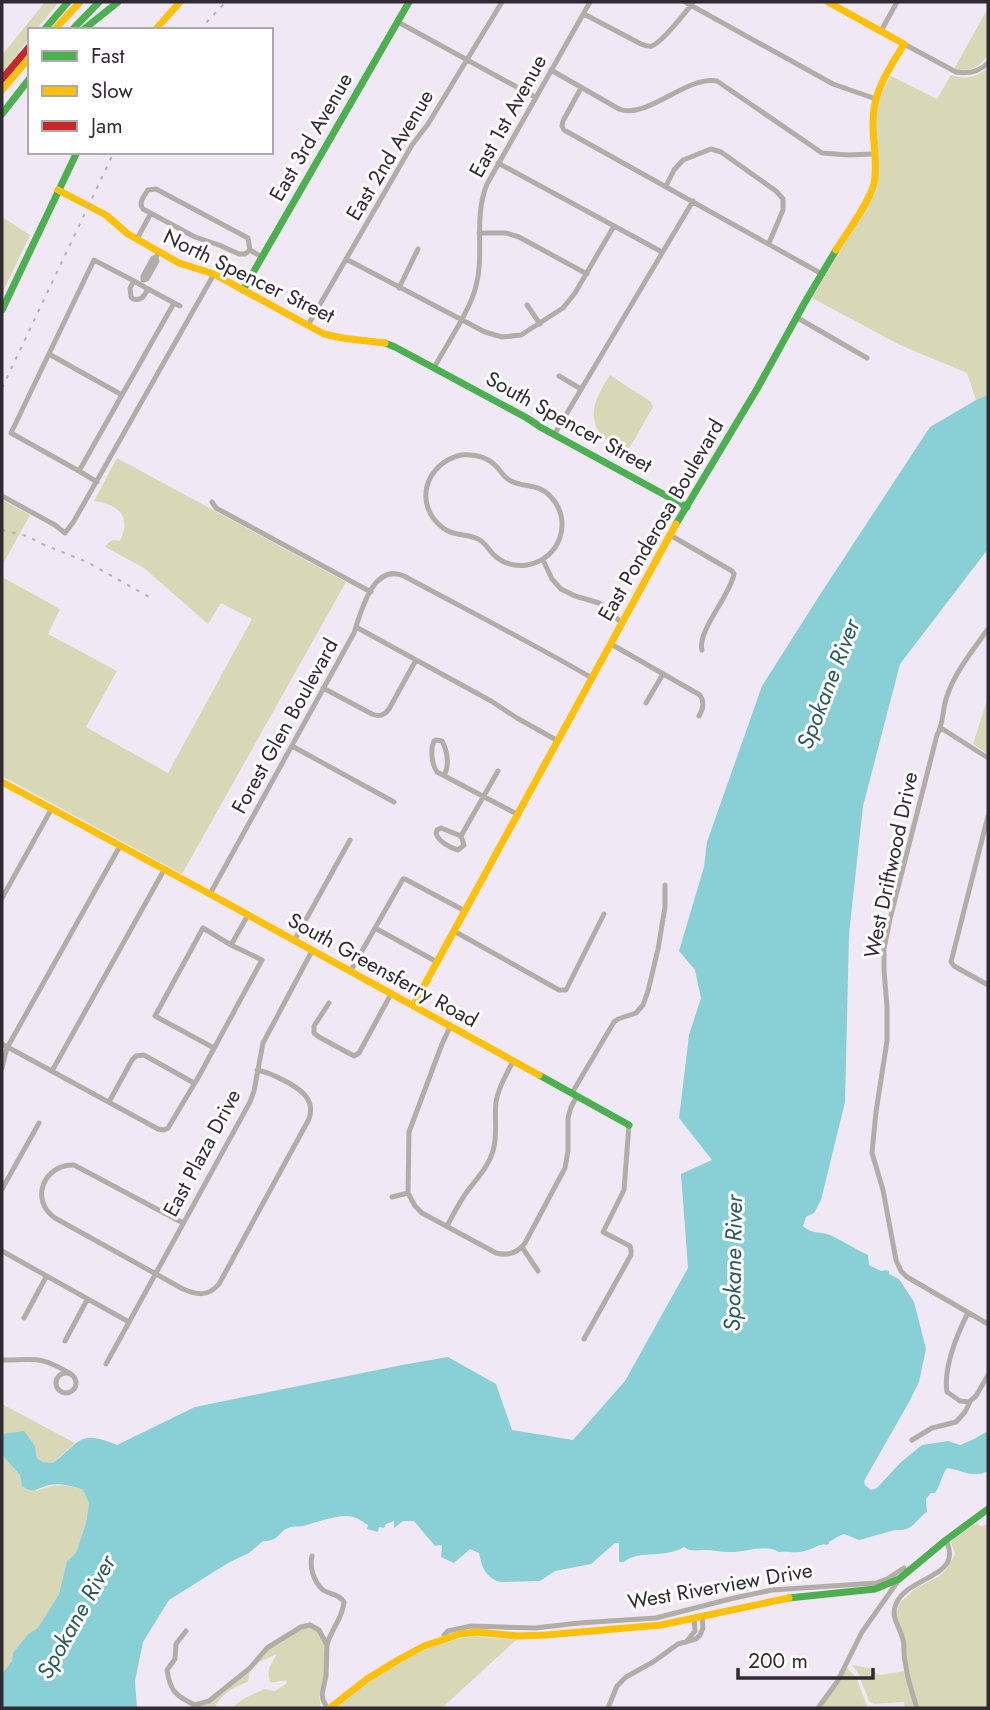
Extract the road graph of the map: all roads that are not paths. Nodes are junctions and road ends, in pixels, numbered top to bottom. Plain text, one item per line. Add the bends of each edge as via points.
1 (68, 2) edge
2 (80, 2) edge
3 (99, 2) edge
4 (118, 2) edge
5 (180, 2) edge
6 (409, 2) edge
7 (502, 2) edge
8 (590, 2) edge
9 (828, 2) edge
10 (897, 2) edge
11 (689, 3) edge
12 (584, 14) junction
13 (398, 22) junction
14 (46, 28) edge
15 (56, 28) edge
16 (74, 28) edge
17 (86, 28) edge
18 (157, 28) edge
19 (881, 30) junction
20 (904, 44) junction
21 (28, 48) edge
22 (28, 59) edge
23 (467, 60) junction
24 (988, 63) edge
25 (551, 70) junction
26 (2, 79) edge
27 (28, 82) edge
28 (581, 88) junction
29 (2, 90) edge
30 (536, 97) junction
31 (876, 99) junction
32 (2, 114) edge
33 (75, 154) edge
34 (873, 154) junction
35 (498, 163) junction
36 (666, 186) junction
37 (58, 190) junction
38 (693, 201) junction
39 (151, 213) junction
40 (614, 226) junction
41 (479, 233) junction
42 (137, 239) junction
43 (769, 243) junction
44 (418, 249) dead end
45 (250, 250) junction
46 (662, 252) junction
47 (158, 254) junction
48 (262, 257) junction
49 (346, 259) junction
50 (214, 274) junction
51 (587, 274) junction
52 (822, 274) junction
53 (134, 281) junction
54 (142, 282) junction
55 (399, 288) junction
56 (148, 289) junction
57 (243, 290) junction
58 (527, 305) dead end
59 (2, 310) edge
60 (796, 317) junction
61 (460, 320) junction
62 (540, 324) junction
63 (308, 325) junction
64 (49, 354) junction
65 (867, 358) dead end
66 (434, 368) junction
67 (559, 376) dead end
68 (581, 389) junction
69 (122, 395) junction
70 (554, 435) junction
71 (79, 471) junction
72 (97, 482) junction
73 (2, 496) edge
74 (212, 502) dead end
75 (687, 508) junction
76 (670, 536) junction
77 (543, 560) junction
78 (371, 592) junction
79 (622, 623) junction
80 (356, 627) junction
81 (988, 629) edge
82 (611, 644) junction
83 (702, 650) dead end
84 (416, 660) junction
85 (663, 674) junction
86 (592, 678) junction
87 (323, 688) junction
88 (646, 703) dead end
89 (699, 716) dead end
90 (941, 728) junction
91 (558, 741) junction
92 (292, 746) junction
93 (988, 758) edge
94 (498, 771) dead end
95 (444, 775) junction
96 (2, 782) edge
97 (483, 797) junction
98 (394, 802) dead end
99 (52, 808) junction
100 (517, 814) junction
101 (988, 816) edge
102 (461, 836) junction
103 (350, 841) dead end
104 (120, 846) junction
105 (164, 870) junction
106 (665, 885) dead end
107 (210, 894) junction
108 (2, 898) edge
109 (464, 911) junction
110 (604, 914) dead end
111 (248, 915) junction
112 (375, 928) junction
113 (454, 931) junction
114 (294, 941) junction
115 (232, 945) junction
116 (312, 951) junction
117 (437, 962) junction
118 (351, 972) junction
119 (988, 985) edge
120 (391, 993) junction
121 (329, 1003) dead end
122 (413, 1006) junction
123 (450, 1027) junction
124 (5, 1046) edge
125 (214, 1048) junction
126 (513, 1061) junction
127 (2, 1068) edge
128 (257, 1070) junction
129 (52, 1071) junction
130 (194, 1083) junction
131 (574, 1095) junction
132 (109, 1102) junction
133 (39, 1123) dead end
134 (629, 1125) joint
135 (2, 1189) edge
136 (408, 1193) junction
137 (392, 1197) dead end
138 (183, 1223) junction
139 (447, 1226) junction
140 (522, 1247) junction
141 (4, 1252) edge
142 (2, 1261) edge
143 (538, 1271) dead end
144 (156, 1273) junction
145 (47, 1277) junction
146 (87, 1300) junction
147 (968, 1313) junction
148 (24, 1318) dead end
149 (129, 1322) junction
150 (988, 1324) edge
151 (584, 1339) dead end
152 (65, 1341) dead end
153 (2, 1360) edge
154 (52, 1363) junction
155 (106, 1364) dead end
156 (71, 1374) junction
157 (988, 1375) edge
158 (57, 1379) junction
159 (971, 1400) junction
160 (912, 1440) dead end
161 (988, 1509) edge
162 (946, 1541) junction
163 (312, 1556) dead end
164 (904, 1568) dead end
165 (899, 1579) junction
166 (840, 1589) junction
167 (698, 1618) junction
168 (625, 1620) junction
169 (621, 1629) junction
170 (186, 1631) dead end
171 (446, 1639) junction
172 (327, 1645) junction
173 (329, 1708) edge
174 (608, 1708) edge
175 (818, 1708) edge
176 (917, 1708) edge

1 - 14 main road
2 - 15 main road
3 - 16 main road
4 - 17 main road
5 - 18 main road
6 - 13 main road, East 3rd Avenue
7 - 23 street, East 2nd Avenue
8 - 12 street, East 1st Avenue
9 - 19 main road
10 - 19 street
11 - 12 street via 649,47
11 - 31 street via 833,84
12 - 25 street, East 1st Avenue
13 - 23 street
13 - 48 main road, East 3rd Avenue
19 - 20 main road
20 - 24 street via 956,72 976,71
20 - 31 main road, East Ponderosa Boulevard
21 - 26 main road
22 - 29 main road
23 - 30 street
23 - 49 street, East 2nd Avenue
25 - 28 street
25 - 30 street, East 1st Avenue
27 - 32 main road
28 - 34 street via 628,111 712,80 822,153
28 - 36 street via 563,121 564,130
30 - 35 street, East 1st Avenue
31 - 34 main road, East Ponderosa Boulevard
33 - 37 main road
34 - 52 main road, East Ponderosa Boulevard via 874,186
35 - 40 street
35 - 41 street, East 1st Avenue via 483,195
36 - 38 street
36 - 43 street via 683,160 706,149 719,150 783,199
37 - 42 main road, North Spencer Street via 109,217
37 - 59 main road
38 - 43 street
38 - 46 street
39 - 42 street
39 - 45 street via 239,254
39 - 45 street via 141,204 154,188 248,238
40 - 46 street
40 - 51 street
41 - 51 street via 519,237
41 - 61 street, East 1st Avenue via 476,287
42 - 47 main road, North Spencer Street
43 - 52 street
44 - 55 street
45 - 48 street
46 - 68 street
47 - 50 main road, North Spencer Street
47 - 54 street
48 - 57 main road, East 3rd Avenue
49 - 55 street
49 - 63 street, East 2nd Avenue
50 - 57 main road, North Spencer Street
50 - 72 street
51 - 62 street via 567,304
52 - 60 main road, East Ponderosa Boulevard
53 - 54 street
53 - 56 street via 133,299 144,297
53 - 64 street via 94,260
54 - 56 street
55 - 61 street
56 - 69 street via 177,304
57 - 63 main road, North Spencer Street
58 - 62 street
60 - 65 street
60 - 75 main road, East Ponderosa Boulevard
61 - 62 street via 502,337 521,335
61 - 66 street, East 1st Avenue
63 - 66 main road, North Spencer Street via 337,338 382,342
64 - 69 street
64 - 71 street via 11,433
66 - 70 main road, South Spencer Street
67 - 68 street
68 - 70 street
69 - 71 street
70 - 75 main road, South Spencer Street
71 - 72 street
72 - 73 street via 65,533
74 - 78 street
75 - 76 main road, East Ponderosa Boulevard
76 - 79 main road, East Ponderosa Boulevard
76 - 83 street via 734,574 704,635
77 - 77 street via 560,540 563,527 560,510 548,493 512,482 491,462 474,455 451,458 436,468 426,500 440,526 480,540 511,565
77 - 79 street via 561,589 599,603
78 - 80 street, Forest Glen Boulevard
78 - 86 street, Forest Glen Boulevard via 386,574 404,576
79 - 82 main road, East Ponderosa Boulevard
80 - 84 street
80 - 87 street, Forest Glen Boulevard
81 - 90 street, West Driftwood Drive via 953,682
82 - 85 street
82 - 86 main road, East Ponderosa Boulevard
84 - 87 street via 389,709 380,716
84 - 91 street
85 - 88 street
85 - 89 street via 700,695 703,707
86 - 91 main road, East Ponderosa Boulevard
87 - 92 street, Forest Glen Boulevard
90 - 93 street
90 - 147 street, West Driftwood Drive via 884,949 887,1041 872,1153 901,1271
91 - 100 main road, East Ponderosa Boulevard
92 - 98 street
92 - 107 street, Forest Glen Boulevard
94 - 97 street
95 - 95 street via 434,765 432,743 436,740 445,748
95 - 97 street
96 - 99 main road, South Greensferry Road
97 - 100 street
97 - 102 street
99 - 104 main road, South Greensferry Road
99 - 108 street
100 - 109 main road, East Ponderosa Boulevard
101 - 119 street via 951,962
102 - 102 street via 441,828 436,833 439,840 458,850 464,845
103 - 114 street
104 - 105 main road, South Greensferry Road
104 - 124 street
105 - 107 main road, South Greensferry Road
105 - 129 street
106 - 131 street via 658,948 643,1005 614,1022
107 - 111 main road, South Greensferry Road
109 - 112 street via 403,879
109 - 113 main road, East Ponderosa Boulevard
110 - 113 street via 566,990
111 - 114 main road, South Greensferry Road
111 - 115 street
112 - 117 street
112 - 118 street
113 - 117 main road, East Ponderosa Boulevard
114 - 116 main road, South Greensferry Road
115 - 125 street via 262,960
115 - 125 street via 203,928 155,1016
116 - 118 main road, South Greensferry Road
116 - 128 street, East Plaza Drive via 262,1043
117 - 122 main road, East Ponderosa Boulevard
118 - 120 main road, South Greensferry Road
120 - 121 street via 354,1056 314,1033
120 - 122 main road, South Greensferry Road
122 - 123 main road, South Greensferry Road
123 - 126 main road, South Greensferry Road
123 - 136 street via 408,1132
124 - 127 street
124 - 129 street
125 - 130 street
126 - 131 main road, South Greensferry Road
126 - 139 street via 497,1097 492,1153
128 - 138 street, East Plaza Drive via 250,1102
128 - 144 street via 302,1091 310,1102 309,1119 215,1288 194,1293
129 - 132 street
130 - 132 street via 166,1129
130 - 132 street via 140,1055 132,1060
131 - 134 main road, South Greensferry Road
131 - 140 street via 565,1168
133 - 135 street
134 - 151 street via 624,1190 603,1232 630,1247 631,1255
136 - 137 street
136 - 139 street via 419,1211
138 - 144 street, East Plaza Drive
138 - 144 street via 78,1166 61,1166 48,1178 41,1195 48,1213
139 - 140 street via 501,1254
140 - 143 street
141 - 142 street
141 - 145 street
144 - 149 street, East Plaza Drive
145 - 146 street
145 - 148 street
146 - 149 street
146 - 152 street
147 - 150 street
147 - 159 street via 949,1363 946,1385 947,1392 960,1401
149 - 155 street, East Plaza Drive
153 - 154 street
154 - 156 street
154 - 158 street
156 - 158 street
156 - 158 street via 76,1386 69,1392 60,1391
157 - 159 street
159 - 160 street via 956,1422 932,1428
161 - 162 main road, West Riverview Drive
162 - 165 main road, West Riverview Drive
162 - 176 street via 950,1555 944,1568 909,1587 894,1607
163 - 172 street via 310,1567 322,1589 344,1602
164 - 166 street, West Riverview Drive via 876,1583
165 - 166 main road, West Riverview Drive via 875,1589
165 - 175 street
166 - 167 main road, West Riverview Drive
166 - 168 street, West Riverview Drive via 772,1590 656,1618
167 - 169 main road, West Riverview Drive
167 - 174 street via 686,1642 620,1681
168 - 169 street
168 - 171 street, West Riverview Drive via 534,1629 471,1626 448,1631
169 - 171 main road, West Riverview Drive via 526,1636 476,1633
170 - 172 street via 167,1670 170,1688 194,1705 209,1701 267,1648 301,1628 315,1627
171 - 173 main road, West Riverview Drive via 398,1660
172 - 173 street via 322,1694

